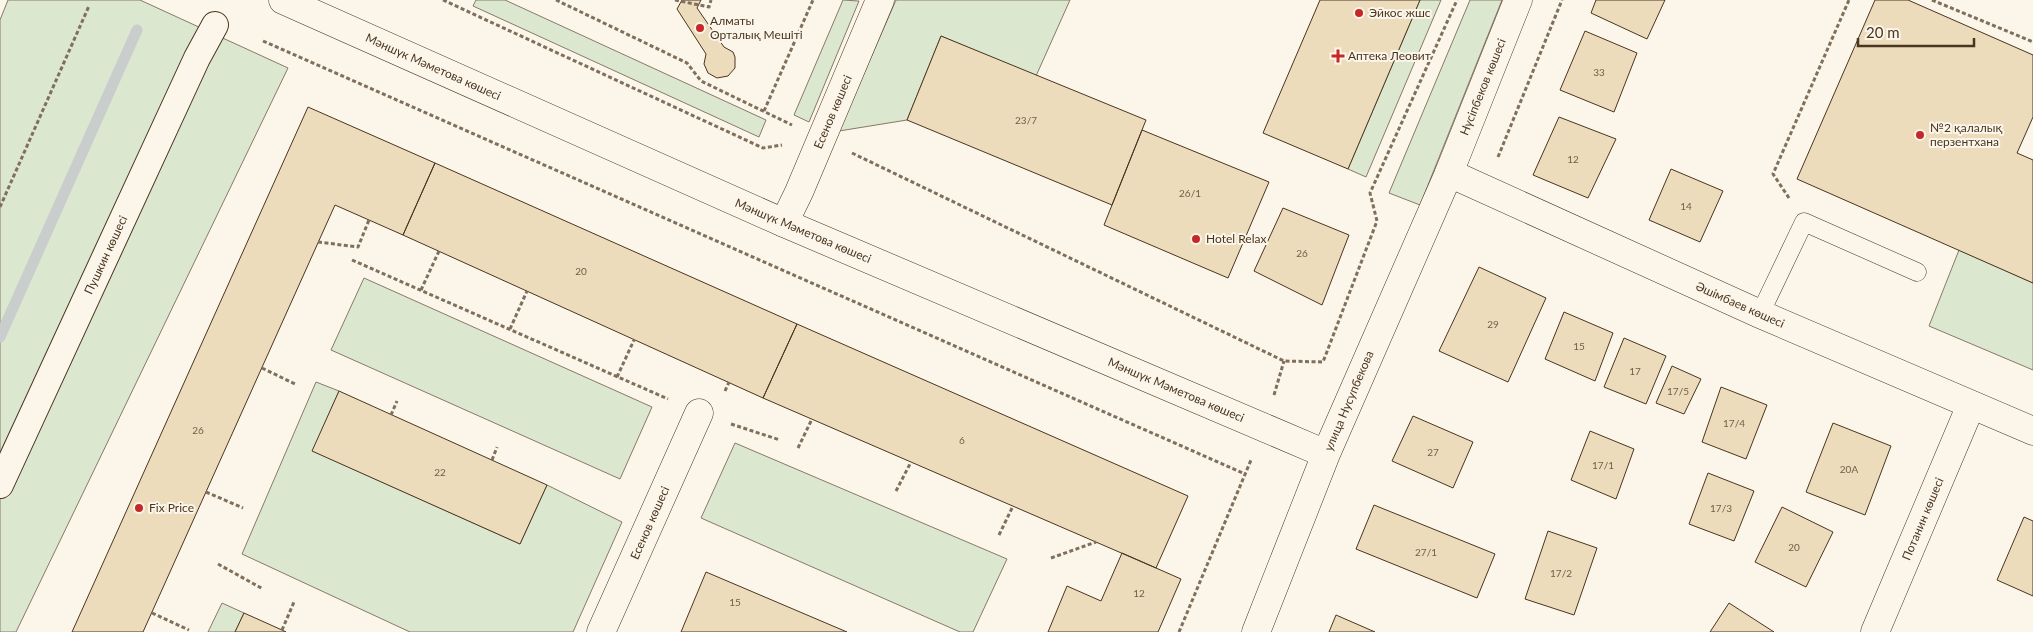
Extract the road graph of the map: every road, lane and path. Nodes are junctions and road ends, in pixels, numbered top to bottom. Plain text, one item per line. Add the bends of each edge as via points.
1 (283, 0) edge
2 (443, 0) edge
3 (556, 0) edge
4 (675, 0) edge
5 (711, 0) edge
6 (813, 0) edge
7 (880, 0) edge
8 (1457, 0) edge
9 (1518, 0) edge
10 (1562, 0) edge
11 (1849, 0) edge
12 (1932, 0) edge
13 (449, 1) edge
14 (89, 6) dead end
15 (215, 25) dead end
16 (263, 41) dead end
17 (2033, 42) edge
18 (764, 111) junction
19 (822, 139) junction
20 (1497, 159) dead end
21 (1448, 173) junction
22 (0, 207) edge
23 (369, 220) dead end
24 (1804, 222) junction
25 (784, 223) junction
26 (318, 242) dead end
27 (439, 251) dead end
28 (352, 260) dead end
29 (1917, 272) dead end
30 (420, 290) junction
31 (527, 291) dead end
32 (1760, 314) junction
33 (510, 330) junction
34 (634, 340) dead end
35 (1284, 361) junction
36 (262, 368) dead end
37 (617, 376) junction
38 (297, 385) dead end
39 (397, 401) dead end
40 (1971, 405) junction
41 (699, 413) junction
42 (391, 415) dead end
43 (812, 419) dead end
44 (1264, 427) junction
45 (2033, 431) edge
46 (780, 440) dead end
47 (496, 447) dead end
48 (798, 448) dead end
49 (1326, 454) junction
50 (492, 460) dead end
51 (911, 462) dead end
52 (1245, 474) junction
53 (0, 485) edge
54 (896, 491) dead end
55 (206, 492) dead end
56 (1013, 506) dead end
57 (243, 508) dead end
58 (999, 535) dead end
59 (1096, 542) dead end
60 (1052, 558) dead end
61 (218, 564) dead end
62 (263, 589) dead end
63 (294, 602) dead end
64 (152, 613) dead end
65 (189, 630) dead end
66 (282, 630) dead end
67 (601, 632) edge
68 (1179, 632) edge
69 (1256, 632) edge
70 (1875, 632) edge

1 - 25 street, Мәншүк Мәметова көшесі
2 - 13 path
3 - 18 path via 687,62 701,81
4 - 5 path via 708,7
6 - 18 path
7 - 19 street, Есенов көшесі
8 - 35 path via 1370,193 1377,221 1323,362
9 - 21 street, Нүсіпбеков көшесі
10 - 20 path
11 - 24 path via 1773,174
12 - 17 path
13 - 19 path via 764,148
14 - 22 path
15 - 53 street, Пушкин көшесі
16 - 52 path
18 - 19 path
19 - 25 street, Есенов көшесі
19 - 35 path
21 - 32 street, Әшімбаев көшесі
21 - 49 street, улица Нусупбекова
23 - 26 path via 358,247
24 - 29 lane
24 - 32 lane
25 - 44 street, Мәншүк Мәметова көшесі
27 - 30 path
28 - 30 path
30 - 33 path
31 - 33 path
32 - 40 street, Әшімбаев көшесі
33 - 37 path
34 - 37 path
35 - 44 path
36 - 38 path
37 - 41 path
39 - 42 path
40 - 45 street, Әшімбаев көшесі
40 - 70 street, Потанин көшесі
41 - 46 path
41 - 67 street, Есенов көшесі
43 - 48 path
44 - 49 street, Мәншүк Мәметова көшесі
44 - 52 path
47 - 50 path
49 - 69 street, улица Нусупбекова
51 - 54 path
52 - 68 path
55 - 57 path
56 - 58 path
59 - 60 path
61 - 62 path
63 - 66 path
64 - 65 path

